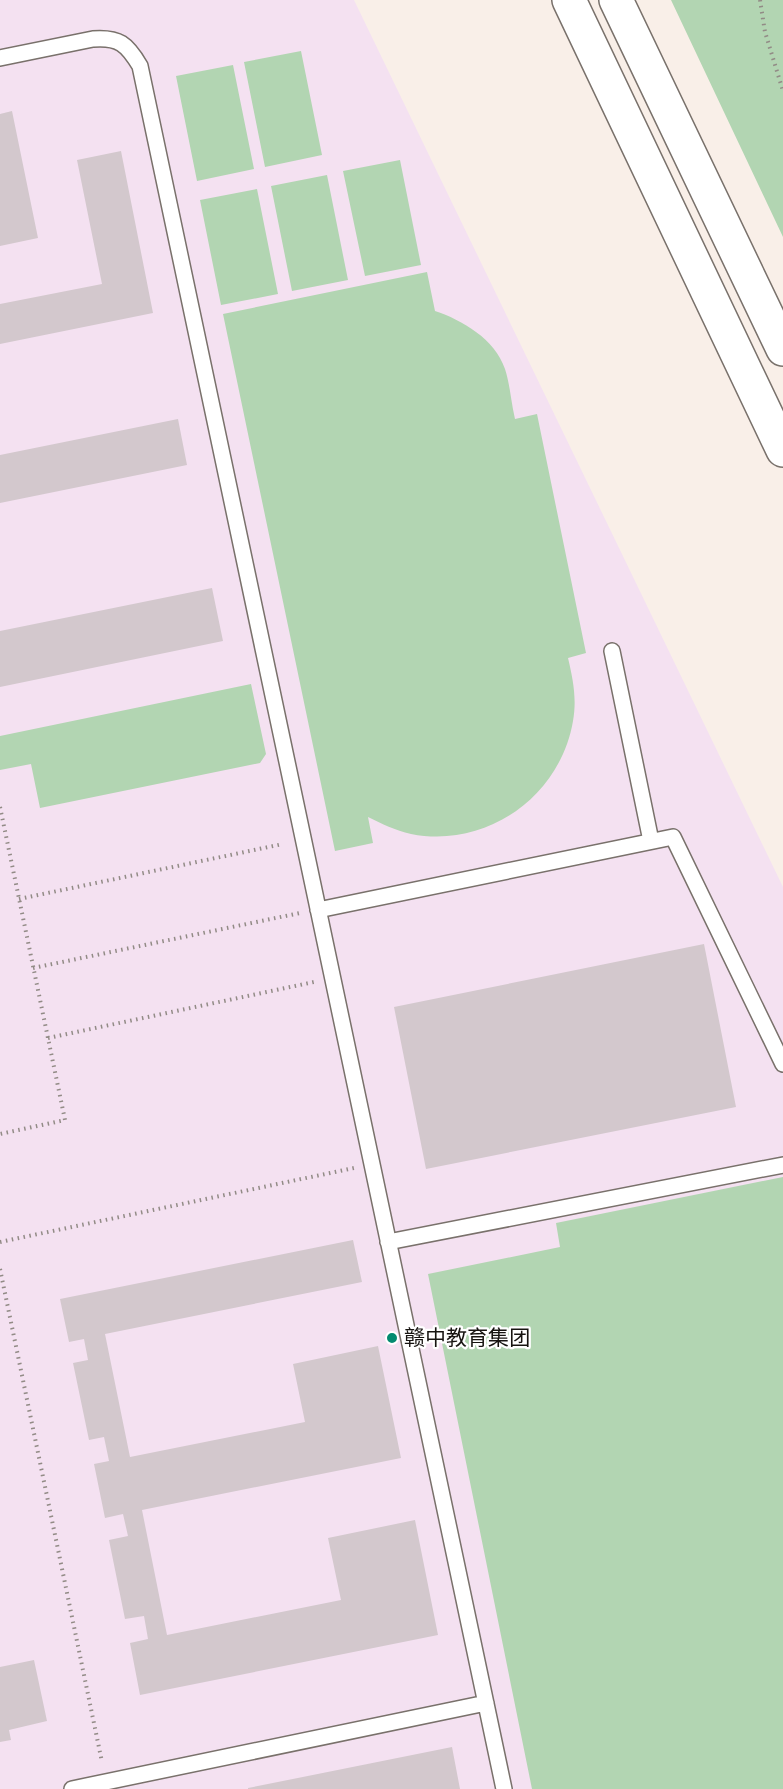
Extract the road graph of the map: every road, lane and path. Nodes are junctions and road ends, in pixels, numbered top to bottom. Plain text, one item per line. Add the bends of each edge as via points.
1 (569, 0) edge
2 (616, 0) edge
3 (760, 0) edge
4 (0, 58) edge
5 (783, 91) edge
6 (783, 349) edge
7 (783, 450) edge
8 (612, 651) dead end
9 (0, 807) edge
10 (303, 840) junction
11 (651, 841) junction
12 (19, 899) junction
13 (318, 910) junction
14 (33, 968) junction
15 (333, 978) junction
16 (48, 1038) junction
17 (783, 1064) edge
18 (0, 1134) edge
19 (372, 1165) junction
20 (783, 1165) edge
21 (0, 1242) edge
22 (388, 1242) junction
23 (0, 1269) edge
24 (486, 1703) junction
25 (107, 1782) junction
26 (72, 1789) edge
27 (504, 1789) edge

1 - 7 highway
2 - 6 highway
3 - 5 path
4 - 10 lane via 105,38 125,45 140,66
8 - 11 lane
9 - 12 path
10 - 12 path
10 - 13 lane
11 - 13 lane
11 - 17 lane via 673,837
12 - 14 path
13 - 14 path
13 - 15 lane
14 - 16 path
15 - 16 path
15 - 19 lane
16 - 18 path via 65,1120
19 - 21 path
19 - 22 lane
20 - 22 lane
22 - 24 lane
23 - 25 path
24 - 25 lane
24 - 27 lane
25 - 26 lane

